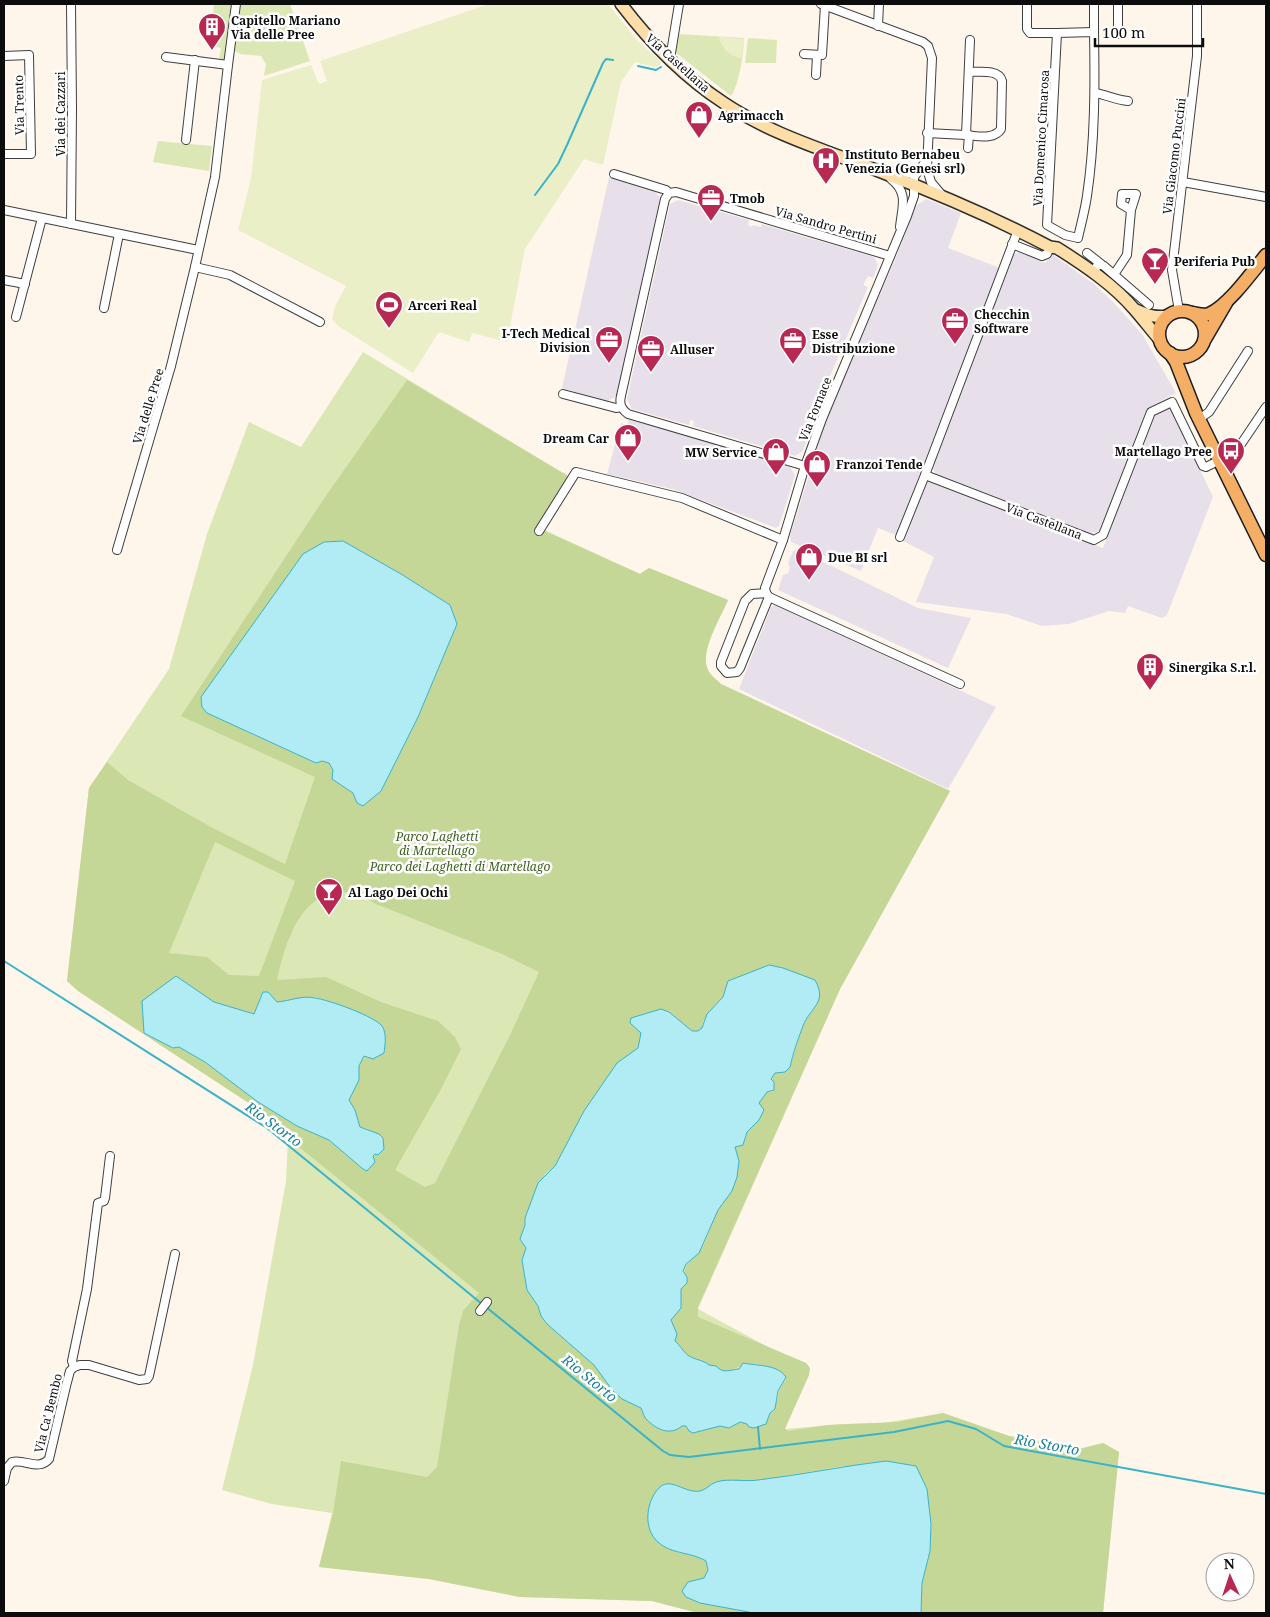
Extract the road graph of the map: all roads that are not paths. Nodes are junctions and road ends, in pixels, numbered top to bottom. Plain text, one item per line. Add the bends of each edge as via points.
1 (71, 4) edge
2 (236, 4) edge
3 (621, 4) edge
4 (680, 4) edge
5 (823, 4) edge
6 (879, 4) edge
7 (1028, 4) edge
8 (1094, 4) edge
9 (1118, 4) edge
10 (1197, 4) edge
11 (878, 26) junction
12 (1094, 32) junction
13 (1057, 33) junction
14 (1118, 34) dead end
15 (970, 40) dead end
16 (804, 54) dead end
17 (817, 55) junction
18 (4, 56) edge
19 (166, 57) dead end
20 (670, 59) junction
21 (195, 60) junction
22 (228, 64) junction
23 (969, 72) junction
24 (816, 75) dead end
25 (1095, 93) junction
26 (1128, 101) dead end
27 (927, 133) junction
28 (967, 135) junction
29 (186, 140) dead end
30 (968, 148) dead end
31 (4, 154) edge
32 (926, 165) junction
33 (918, 171) junction
34 (881, 172) junction
35 (614, 174) dead end
36 (1183, 182) junction
37 (914, 185) junction
38 (669, 193) junction
39 (904, 195) junction
40 (943, 196) junction
41 (1266, 197) edge
42 (913, 199) junction
43 (4, 210) edge
44 (1131, 210) dead end
45 (42, 218) junction
46 (71, 224) junction
47 (1018, 230) junction
48 (119, 234) junction
49 (900, 234) junction
50 (1065, 235) junction
51 (1012, 244) junction
52 (1054, 247) junction
53 (198, 250) junction
54 (1087, 253) dead end
55 (1266, 255) edge
56 (890, 256) junction
57 (195, 266) junction
58 (1096, 268) junction
59 (1115, 274) junction
60 (4, 280) edge
61 (25, 284) junction
62 (1227, 301) junction
63 (1149, 305) dead end
64 (104, 308) dead end
65 (1134, 309) junction
66 (1173, 313) junction
67 (1193, 313) junction
68 (16, 317) dead end
69 (320, 322) dead end
70 (1160, 340) junction
71 (1205, 340) junction
72 (1248, 351) dead end
73 (1197, 352) junction
74 (1170, 354) junction
75 (1187, 386) junction
76 (563, 394) dead end
77 (621, 407) junction
78 (1266, 407) edge
79 (1199, 419) junction
80 (1221, 463) junction
81 (805, 466) junction
82 (925, 475) junction
83 (539, 531) dead end
84 (900, 537) dead end
85 (783, 540) junction
86 (117, 550) dead end
87 (1265, 551) edge
88 (768, 595) junction
89 (960, 684) dead end
90 (110, 1156) dead end
91 (175, 1254) dead end
92 (488, 1302) dead end
93 (480, 1311) dead end
94 (74, 1367) junction
95 (4, 1481) edge

1 - 46 street, Via dei Cazzari
2 - 22 street, Via delle Pree
3 - 20 street, Via Castellana
4 - 20 street
5 - 11 street
5 - 17 street via 822,56
6 - 11 street
7 - 13 street via 1027,29 1030,33
8 - 12 street
9 - 14 street
10 - 36 street, Via Giacomo Puccini via 1197,56
11 - 27 street via 928,46 931,53
12 - 13 street
12 - 25 street, Via Domenico Cimarosa
13 - 50 street, Via Domenico Cimarosa via 1048,225
15 - 23 street
16 - 17 street
17 - 24 street
18 - 31 street, Via Trento via 29,55 31,154
19 - 21 street
20 - 34 street, Via Castellana via 724,103 757,122
21 - 22 street
21 - 29 street
22 - 53 street, Via delle Pree via 215,177
23 - 28 street
23 - 28 street via 1001,76 1001,129 993,136
25 - 26 street
25 - 50 street, Via Domenico Cimarosa via 1087,196 1078,241
27 - 28 street
27 - 32 street
28 - 30 street
32 - 33 street
32 - 37 street via 922,178
32 - 40 street via 931,182
33 - 34 street via 906,174
33 - 37 street, Via Fornace
34 - 37 street, Via Castellana
34 - 39 street via 898,184
35 - 38 street, Via Sandro Pertini
36 - 41 street
36 - 66 street, Via Giacomo Puccini via 1172,270
37 - 39 street
37 - 40 street, Via Castellana
37 - 42 street, Via Fornace
38 - 56 street, Via Sandro Pertini via 676,192
38 - 77 street via 665,199
39 - 49 street, Via Fornace
40 - 42 street via 925,194
40 - 47 street, Via Castellana
42 - 49 street, Via Fornace
43 - 45 street
44 - 59 street via 1127,255
45 - 46 street
45 - 61 street
46 - 48 street
47 - 51 street
47 - 52 street, Via Castellana
48 - 53 street
48 - 64 street
49 - 56 street, Via Fornace
50 - 52 street
51 - 52 street via 1042,256
51 - 82 street
52 - 58 street, Via Castellana
53 - 57 street, Via delle Pree
54 - 58 street, Via Castellana
55 - 62 main road
56 - 81 street, Via Fornace
57 - 69 street via 230,275
57 - 86 street, Via delle Pree via 171,366
58 - 59 street, Via Castellana
58 - 65 street, Via Castellana
59 - 63 street, Via Castellana
60 - 61 street
61 - 68 street
62 - 67 main road via 1209,314
62 - 71 main road
65 - 66 street, Via Castellana via 1156,317
65 - 70 street, Via Castellana
66 - 67 main road
66 - 70 main road via 1160,326
67 - 71 main road via 1202,322
70 - 74 main road
71 - 73 main road
72 - 79 street via 1209,412
73 - 74 main road via 1185,357
73 - 75 main road via 1188,364
74 - 75 main road
75 - 79 main road
76 - 77 street
77 - 81 street via 628,414
78 - 80 street via 1232,459
79 - 80 main road
80 - 82 street, Via Castellana via 1203,466 1172,402 1151,412 1103,535 1094,540
80 - 87 main road
81 - 85 street, Via Fornace
82 - 84 street
83 - 85 street via 576,472 682,498
85 - 88 street, Via Fornace via 765,588
88 - 88 street, Via Fornace via 752,594 745,601 721,662 727,673 737,672 740,668
88 - 89 street
90 - 94 street via 105,1198 98,1203 87,1288 72,1361
91 - 94 street, Via Ca' Bembo via 147,1379 139,1380 89,1364
92 - 93 street
94 - 95 street, Via Ca' Bembo via 70,1370 49,1459 40,1465 12,1462

